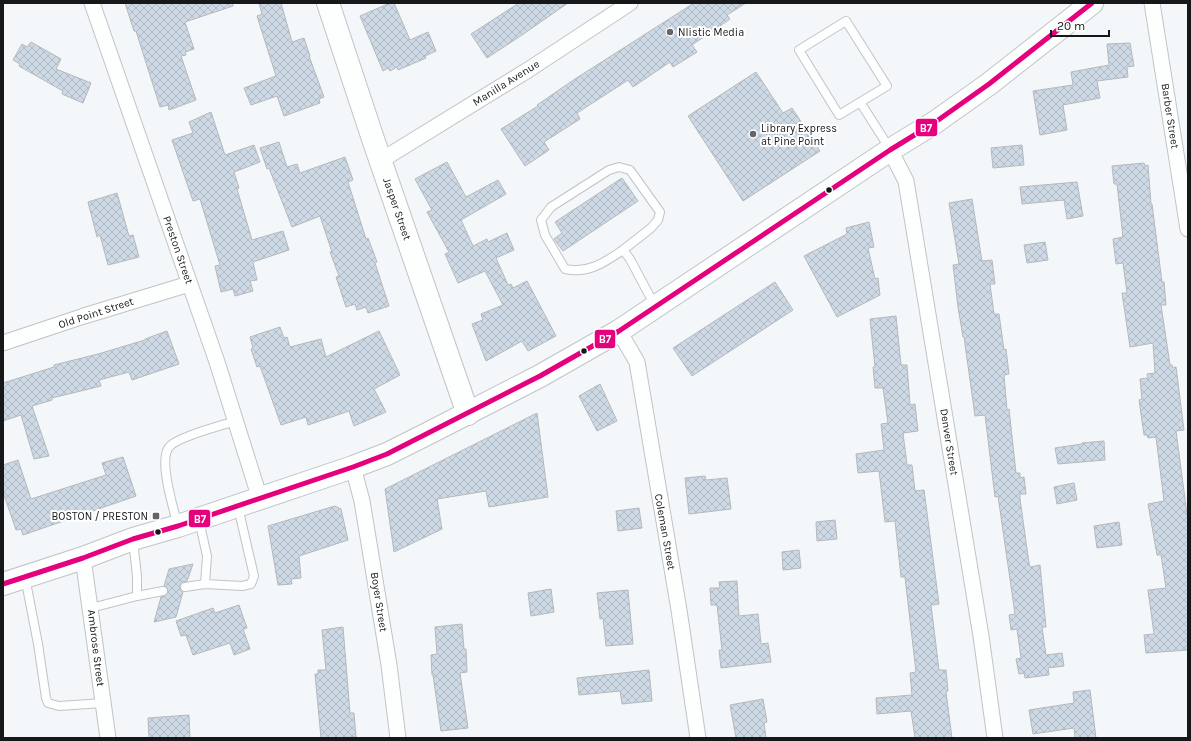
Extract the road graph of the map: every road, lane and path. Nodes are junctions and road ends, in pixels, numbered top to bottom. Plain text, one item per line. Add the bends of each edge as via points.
1 (92, 3) edge
2 (328, 3) edge
3 (630, 3) edge
4 (1092, 3) edge
5 (1152, 3) edge
6 (860, 102) junction
7 (890, 150) junction
8 (380, 161) junction
9 (1188, 230) edge
10 (623, 250) junction
11 (189, 284) junction
12 (656, 306) junction
13 (619, 330) junction
14 (3, 343) edge
15 (468, 414) junction
16 (236, 421) junction
17 (353, 467) junction
18 (260, 499) junction
19 (238, 506) junction
20 (199, 519) junction
21 (178, 526) junction
22 (133, 539) junction
23 (83, 558) junction
24 (25, 576) junction
25 (3, 584) edge
26 (205, 584) junction
27 (185, 587) dead end
28 (163, 591) dead end
29 (137, 596) junction
30 (91, 608) junction
31 (103, 703) junction
32 (108, 738) edge
33 (398, 738) edge
34 (698, 738) edge
35 (995, 738) edge

1 - 11 street, Preston Street
2 - 8 main road, Jasper Street
3 - 8 street, Manilla Avenue via 528,70
4 - 7 main road via 989,84
5 - 9 street, Barber Street
6 - 6 lane via 839,115 799,50 846,21 887,86
6 - 7 lane
7 - 12 main road
7 - 35 street, Denver Street via 906,180 980,628
8 - 15 main road, Jasper Street
10 - 10 lane via 651,228 658,220 660,212 630,170 620,167 609,170 552,207 541,220 545,235 565,269 595,267
10 - 12 lane
11 - 14 street, Old Point Street
11 - 16 street, Preston Street
12 - 13 main road
13 - 15 main road
13 - 34 street, Coleman Street via 637,362
15 - 17 main road via 387,454
16 - 18 street, Preston Street
16 - 21 lane via 188,437 171,444 168,448 165,468 167,484
17 - 18 main road
17 - 33 street, Boyer Street via 362,501 389,665
18 - 19 main road
19 - 20 main road
19 - 26 lane via 254,576 250,584 242,586
20 - 21 main road
20 - 26 lane via 207,556
21 - 22 main road
22 - 23 main road
22 - 29 lane
23 - 24 main road
23 - 30 street, Ambrose Street
24 - 25 main road
24 - 31 lane via 48,703 59,706
26 - 27 lane
28 - 29 lane
29 - 30 lane
30 - 31 street, Ambrose Street
31 - 32 street, Ambrose Street

